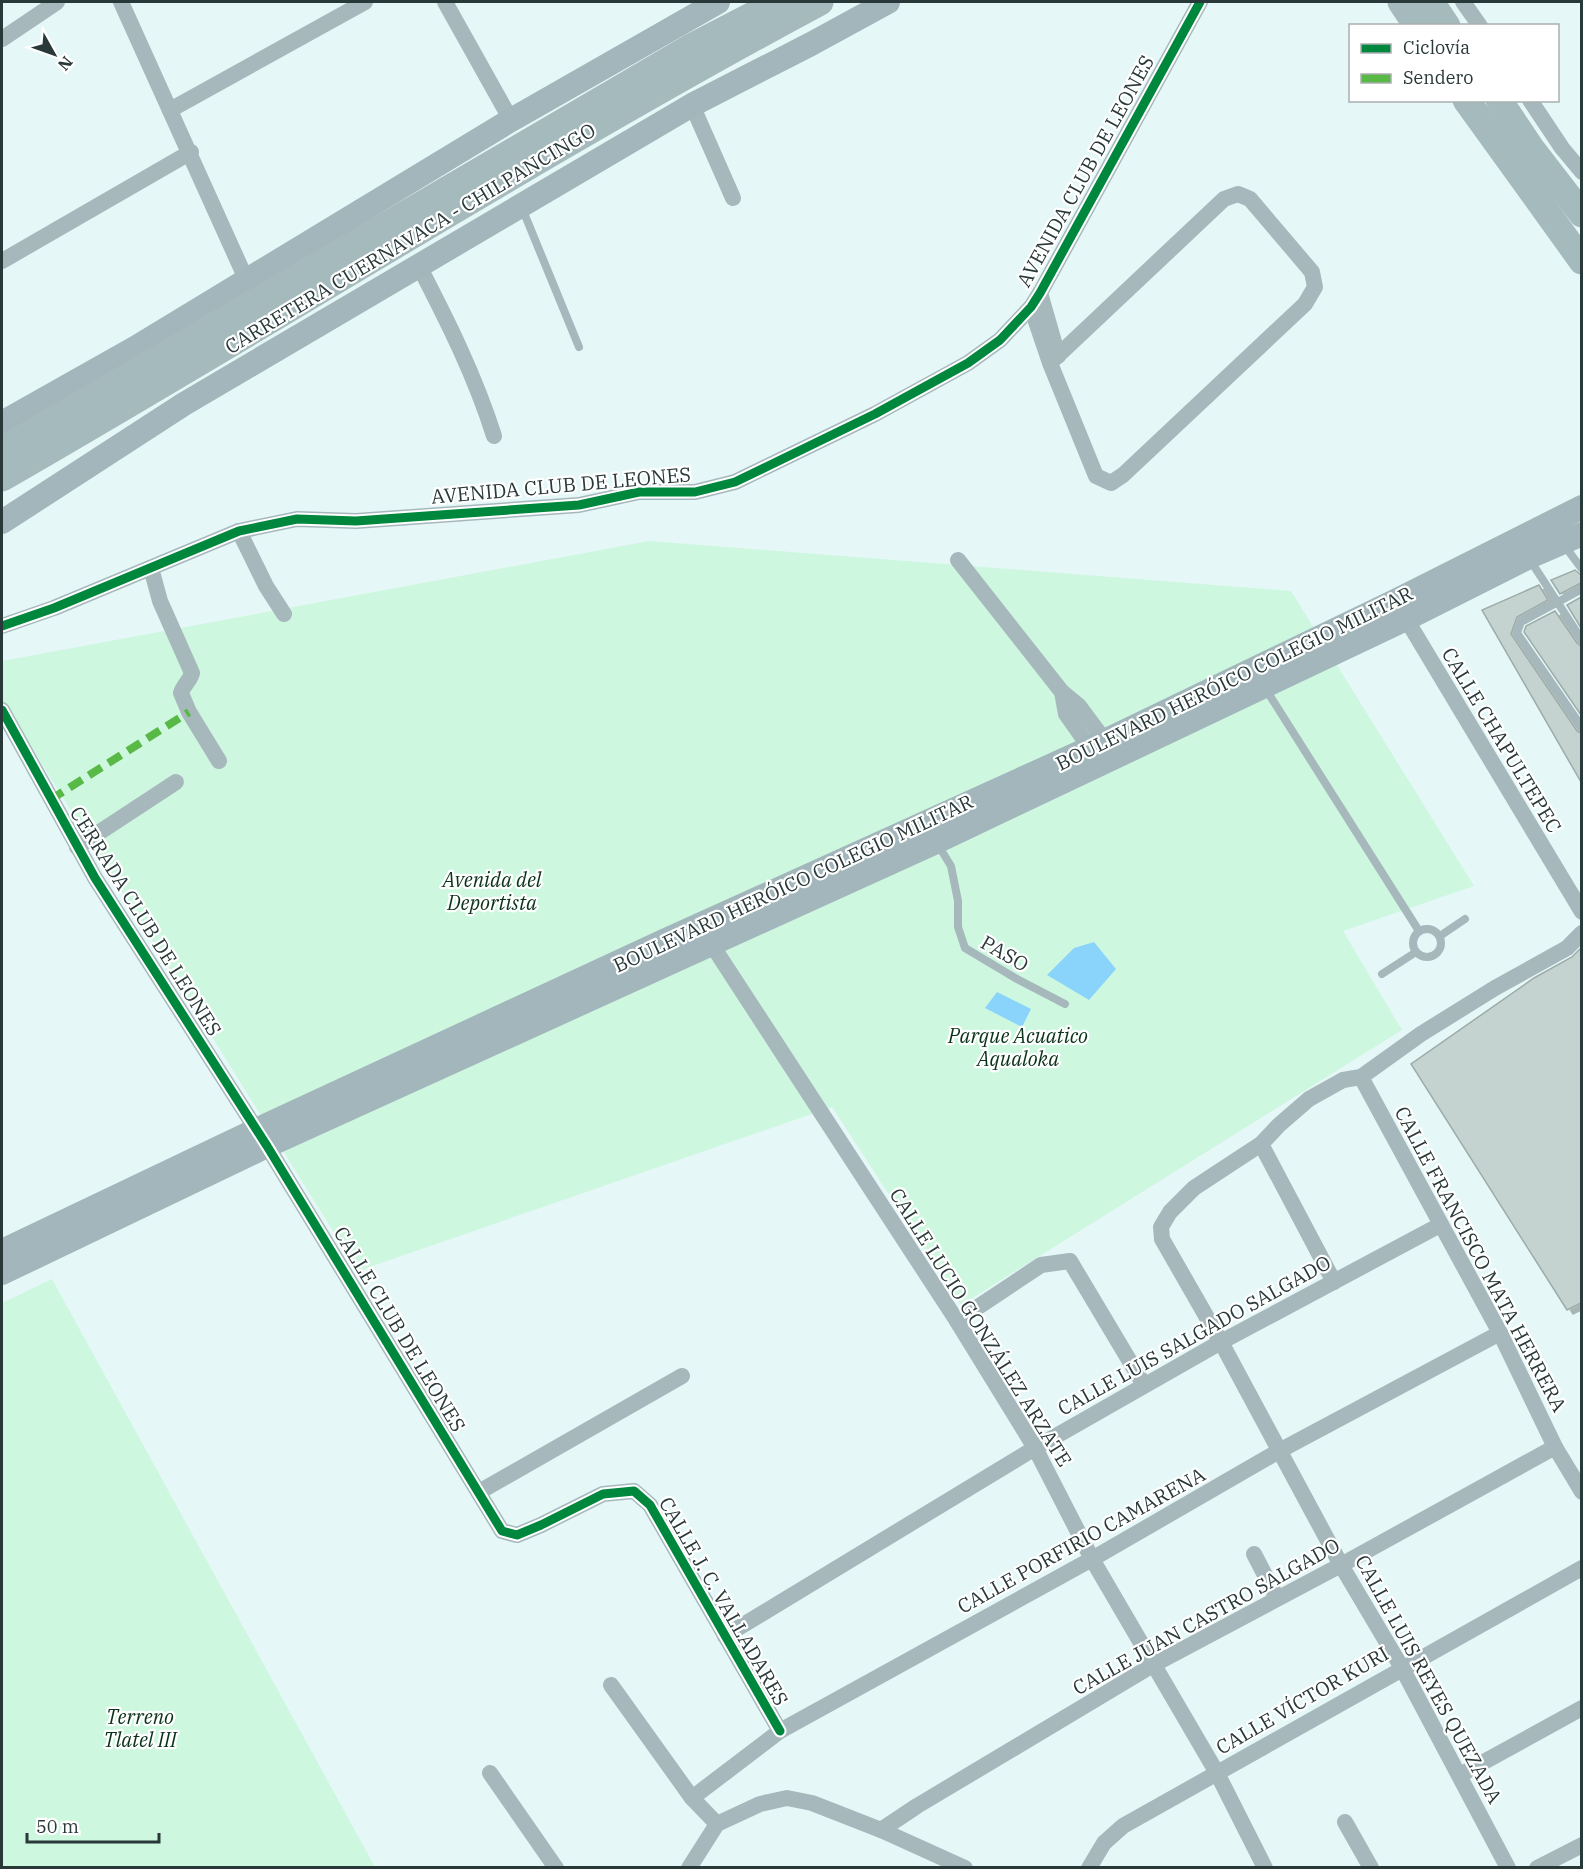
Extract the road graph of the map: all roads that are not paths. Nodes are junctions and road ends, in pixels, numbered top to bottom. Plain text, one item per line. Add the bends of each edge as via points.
1 (57, 2) edge
2 (121, 2) edge
3 (365, 2) edge
4 (445, 2) edge
5 (718, 2) edge
6 (778, 2) edge
7 (820, 2) edge
8 (888, 2) edge
9 (1200, 2) edge
10 (1401, 2) edge
11 (1431, 2) edge
12 (1463, 2) edge
13 (1416, 24) edge
14 (1446, 24) edge
15 (1479, 24) edge
16 (2, 39) edge
17 (1467, 102) edge
18 (1500, 102) edge
19 (1531, 102) edge
20 (692, 105) junction
21 (170, 110) junction
22 (511, 120) junction
23 (191, 152) junction
24 (1581, 172) edge
25 (733, 198) dead end
26 (521, 206) junction
27 (1581, 214) edge
28 (2, 261) edge
29 (1581, 261) edge
30 (419, 266) junction
31 (246, 279) junction
32 (1036, 300) junction
33 (579, 347) dead end
34 (1054, 359) junction
35 (2, 423) edge
36 (494, 436) dead end
37 (2, 450) edge
38 (2, 478) edge
39 (1581, 507) edge
40 (2, 522) edge
41 (239, 531) junction
42 (1572, 538) edge
43 (1528, 557) junction
44 (958, 560) dead end
45 (151, 567) junction
46 (1581, 569) edge
47 (1581, 589) edge
48 (1557, 601) junction
49 (1400, 610) junction
50 (284, 614) dead end
51 (2, 626) edge
52 (1581, 640) edge
53 (1265, 686) junction
54 (2, 710) edge
55 (1581, 727) edge
56 (1098, 744) junction
57 (219, 761) dead end
58 (176, 782) dead end
59 (936, 842) junction
60 (77, 847) junction
61 (1581, 912) edge
62 (1465, 919) dead end
63 (1419, 931) junction
64 (1581, 933) edge
65 (1440, 936) junction
66 (712, 945) junction
67 (1416, 952) junction
68 (1382, 974) dead end
69 (1065, 1004) dead end
70 (1361, 1077) junction
71 (262, 1138) junction
72 (1261, 1144) junction
73 (1440, 1225) junction
74 (2, 1251) edge
75 (2, 1273) edge
76 (1334, 1282) junction
77 (957, 1321) junction
78 (1500, 1333) junction
79 (1221, 1342) junction
80 (682, 1376) dead end
81 (1144, 1385) junction
82 (1555, 1447) junction
83 (1035, 1448) junction
84 (1279, 1451) junction
85 (634, 1491) joint
86 (479, 1492) junction
87 (1581, 1492) edge
88 (1254, 1554) dead end
89 (1092, 1559) junction
90 (1341, 1565) junction
91 (1581, 1568) edge
92 (1277, 1598) junction
93 (725, 1636) junction
94 (1153, 1665) junction
95 (1402, 1668) junction
96 (611, 1685) dead end
97 (1581, 1708) edge
98 (780, 1731) junction
99 (490, 1773) dead end
100 (1217, 1773) junction
101 (1460, 1775) junction
102 (692, 1798) junction
103 (1345, 1822) dead end
104 (717, 1824) junction
105 (881, 1830) junction
106 (1581, 1845) edge
107 (556, 1868) edge
108 (689, 1868) edge
109 (964, 1868) edge
110 (1089, 1868) edge
111 (1265, 1868) edge
112 (1371, 1868) edge
113 (1508, 1868) edge
114 (1537, 1868) edge

1 - 16 street
2 - 21 street
3 - 21 street
4 - 22 street
5 - 22 main road
6 - 37 main road, CARRETERA CUERNAVACA - CHILPANCINGO via 693,46
7 - 38 main road, CARRETERA CUERNAVACA - CHILPANCINGO via 697,68
8 - 20 main road
9 - 32 street, AVENIDA CLUB DE LEONES
10 - 13 main road
11 - 14 main road
12 - 15 street
17 - 29 main road
18 - 27 main road
19 - 24 street
20 - 25 street
20 - 26 main road
21 - 23 street
22 - 31 main road
23 - 28 street
23 - 31 street
26 - 30 main road
26 - 33 lane
30 - 36 street via 470,370
30 - 40 main road via 184,404
31 - 35 main road via 135,348
32 - 34 street
32 - 41 street, AVENIDA CLUB DE LEONES via 1000,339 968,363 875,414 735,482 695,492 639,492 579,506 356,521 297,519
34 - 34 street via 1096,477 1111,483 1305,304 1315,287 1312,272 1250,199 1238,194 1224,199
39 - 49 main road, BOULEVARD HERÓICO COLEGIO MILITAR
41 - 45 street, AVENIDA CLUB DE LEONES
41 - 50 street
42 - 43 main road, BOULEVARD HERÓICO COLEGIO MILITAR
42 - 46 lane
43 - 48 lane
43 - 49 main road, BOULEVARD HERÓICO COLEGIO MILITAR
44 - 56 street via 1062,692 1079,706
45 - 51 street, AVENIDA CLUB DE LEONES
45 - 57 street via 159,600 192,672 181,693
47 - 48 lane
48 - 52 lane
48 - 55 lane via 1521,622 1517,633
49 - 53 main road, BOULEVARD HERÓICO COLEGIO MILITAR
49 - 56 main road, BOULEVARD HERÓICO COLEGIO MILITAR
49 - 61 street, CALLE CHAPULTEPEC
53 - 59 main road, BOULEVARD HERÓICO COLEGIO MILITAR
53 - 63 lane
54 - 60 street, CERRADA CLUB DE LEONES
56 - 71 main road, BOULEVARD HERÓICO COLEGIO MILITAR via 675,936
58 - 60 street
59 - 66 main road, BOULEVARD HERÓICO COLEGIO MILITAR
59 - 69 lane, PASO via 951,866 958,927 965,948
60 - 71 street, CERRADA CLUB DE LEONES
62 - 65 lane
63 - 65 lane via 1431,928
63 - 67 lane via 1413,941
64 - 70 street via 1567,948 1477,999
65 - 67 lane via 1438,953 1427,957
66 - 71 main road, BOULEVARD HERÓICO COLEGIO MILITAR
66 - 77 street, CALLE LUCIO GONZÁLEZ ARZATE
67 - 68 lane
70 - 72 street via 1343,1080 1309,1100
70 - 73 street, CALLE FRANCISCO MATA HERRERA
71 - 74 main road, BOULEVARD HERÓICO COLEGIO MILITAR
71 - 75 main road, BOULEVARD HERÓICO COLEGIO MILITAR
71 - 86 street, CALLE CLUB DE LEONES
72 - 76 street
72 - 79 street, CALLE LUIS REYES QUEZADA via 1194,1188 1161,1227 1162,1239
73 - 76 street, CALLE LUIS SALGADO SALGADO
73 - 78 street, CALLE FRANCISCO MATA HERRERA
76 - 79 street, CALLE LUIS SALGADO SALGADO
77 - 81 street via 1041,1264 1070,1261
77 - 83 street, CALLE LUCIO GONZÁLEZ ARZATE
78 - 82 street, CALLE FRANCISCO MATA HERRERA
78 - 84 street, CALLE PORFIRIO CAMARENA
79 - 81 street, CALLE LUIS SALGADO SALGADO
79 - 84 street, CALLE LUIS REYES QUEZADA
80 - 86 street
81 - 83 street, CALLE LUIS SALGADO SALGADO
82 - 87 street, CALLE FRANCISCO MATA HERRERA
82 - 90 street, CALLE JUAN CASTRO SALGADO
83 - 89 street, CALLE LUCIO GONZÁLEZ ARZATE
83 - 93 street, CALLE LUIS SALGADO SALGADO
84 - 89 street, CALLE PORFIRIO CAMARENA
84 - 90 street, CALLE LUIS REYES QUEZADA
85 - 86 street, CALLE CLUB DE LEONES via 603,1494 517,1535 502,1531
85 - 93 street, CALLE J. C. VALLADARES via 650,1505
88 - 92 street
89 - 94 street, CALLE LUCIO GONZÁLEZ ARZATE
89 - 98 street, CALLE PORFIRIO CAMARENA
90 - 92 street, CALLE JUAN CASTRO SALGADO
90 - 95 street, CALLE LUIS REYES QUEZADA
91 - 95 street, CALLE VÍCTOR KURI
92 - 94 street, CALLE JUAN CASTRO SALGADO
93 - 98 street, CALLE J. C. VALLADARES
94 - 100 street, CALLE LUCIO GONZÁLEZ ARZATE
94 - 105 street, CALLE JUAN CASTRO SALGADO
95 - 100 street, CALLE VÍCTOR KURI
95 - 101 street, CALLE LUIS REYES QUEZADA
96 - 102 street
97 - 101 street
98 - 102 street, CALLE PORFIRIO CAMARENA
99 - 107 street
100 - 110 street, CALLE VÍCTOR KURI via 1123,1826 1104,1843
100 - 111 street, CALLE LUCIO GONZÁLEZ ARZATE
101 - 113 street, CALLE LUIS REYES QUEZADA
102 - 104 street
103 - 112 street
104 - 105 street via 760,1804 788,1798 812,1803
104 - 108 street
105 - 109 street
106 - 114 street

